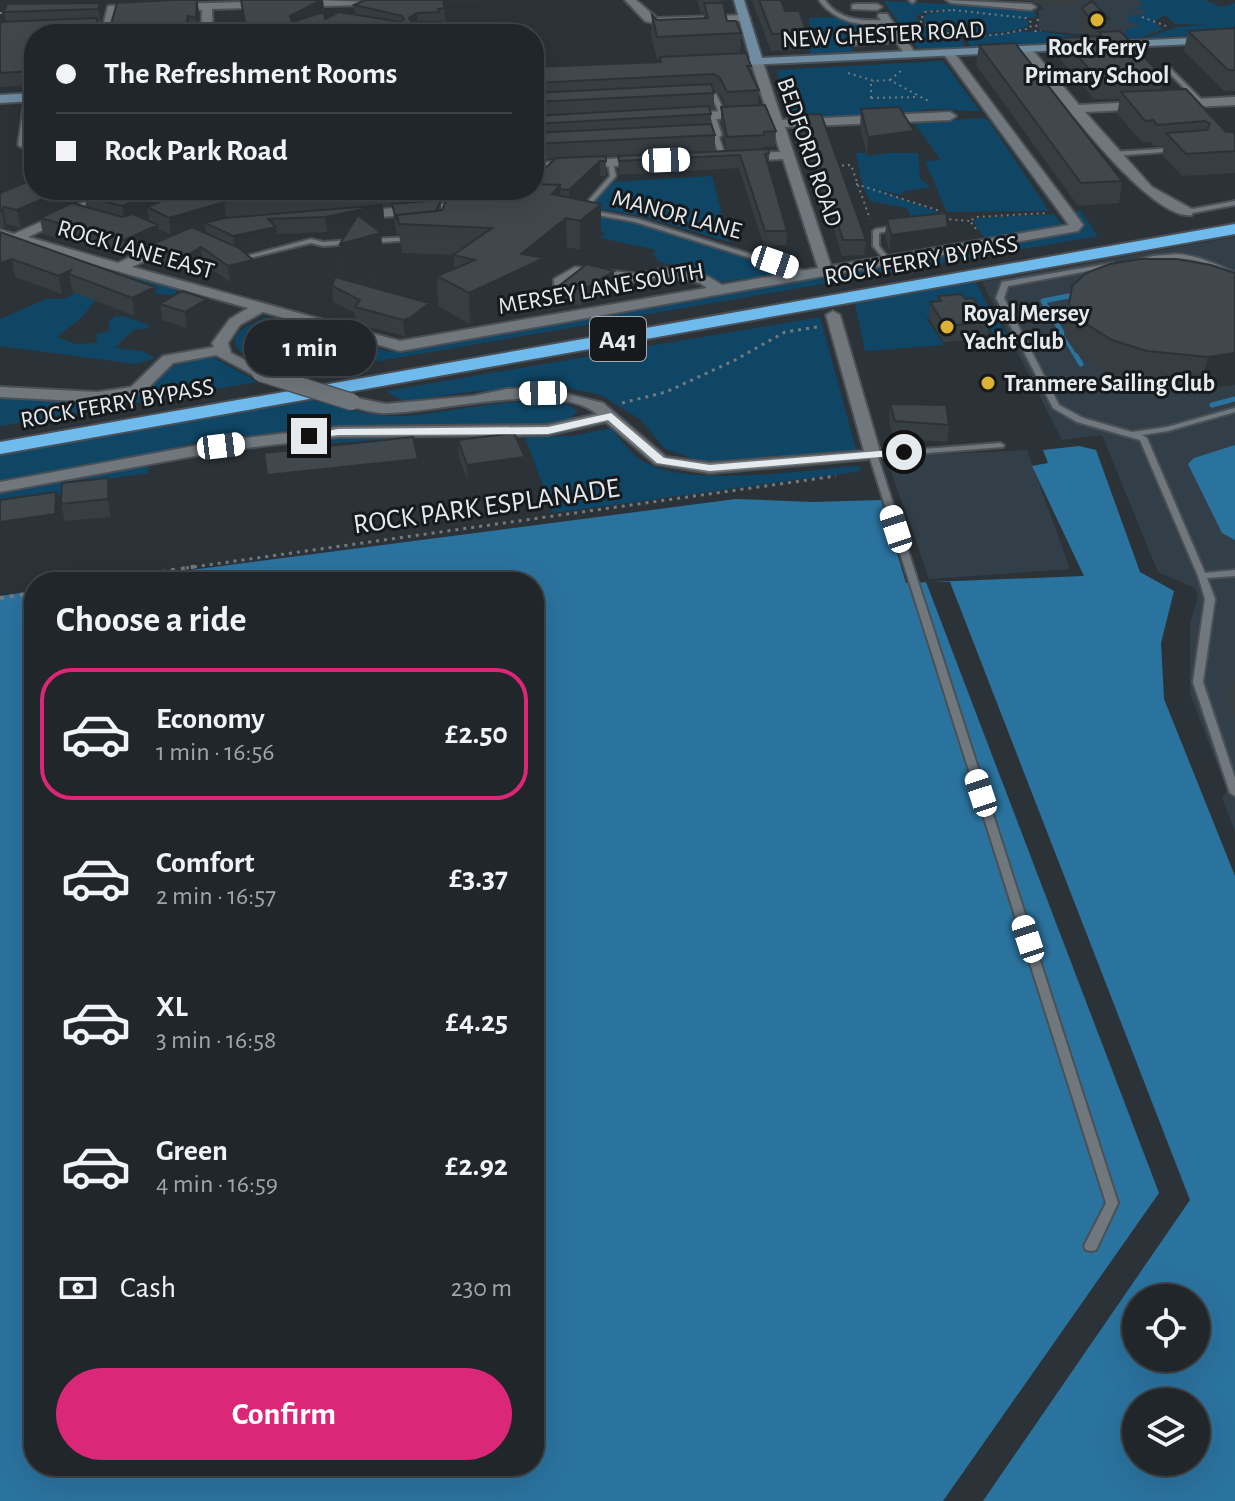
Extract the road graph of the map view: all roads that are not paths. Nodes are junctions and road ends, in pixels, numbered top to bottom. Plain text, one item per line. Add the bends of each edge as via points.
1 (336, 0) edge
2 (630, 0) edge
3 (739, 0) edge
4 (822, 0) edge
5 (365, 1) edge
6 (952, 1) edge
7 (990, 2) edge
8 (221, 3) edge
9 (1029, 4) edge
10 (207, 6) junction
11 (856, 7) dead end
12 (880, 11) edge
13 (339, 14) edge
14 (744, 18) junction
15 (107, 24) edge
16 (207, 24) edge
17 (1235, 39) edge
18 (900, 41) junction
19 (853, 43) dead end
20 (1026, 49) junction
21 (949, 53) junction
22 (910, 54) junction
23 (757, 62) junction
24 (714, 64) edge
25 (1166, 67) dead end
26 (699, 96) edge
27 (24, 98) edge
28 (0, 99) edge
29 (1235, 101) edge
30 (1201, 102) junction
31 (1074, 109) junction
32 (718, 115) junction
33 (945, 116) road end
34 (667, 118) edge
35 (774, 118) junction
36 (715, 135) junction
37 (700, 136) edge
38 (1186, 149) edge
39 (1113, 154) junction
40 (788, 155) junction
41 (716, 158) joint
42 (652, 161) edge
43 (610, 163) junction
44 (544, 168) edge
45 (103, 200) edge
46 (494, 200) edge
47 (1235, 203) edge
48 (482, 205) junction
49 (509, 206) edge
50 (451, 208) junction
51 (572, 210) edge
52 (582, 211) junction
53 (1187, 212) joint
54 (342, 216) edge
55 (1235, 216) edge
56 (445, 223) edge
57 (907, 227) edge
58 (1235, 229) edge
59 (0, 234) edge
60 (189, 235) edge
61 (424, 238) edge
62 (19, 239) junction
63 (0, 251) edge
64 (227, 253) edge
65 (888, 261) junction
66 (120, 267) junction
67 (818, 272) junction
68 (1235, 276) edge
69 (559, 282) edge
70 (720, 290) junction
71 (259, 308) junction
72 (834, 319) road end
73 (400, 346) joint
74 (221, 350) junction
75 (0, 392) edge
76 (1235, 410) edge
77 (604, 411) junction
78 (0, 432) edge
79 (1132, 434) junction
80 (1000, 445) dead end
81 (0, 448) edge
82 (875, 462) junction
83 (0, 487) edge
84 (1235, 573) edge
85 (1202, 576) junction
86 (1235, 793) edge
87 (1091, 1246) dead end

1 - 5 street
1 - 8 street
2 - 14 street via 657,21
3 - 14 main road, BEDFORD ROAD
4 - 12 lane via 832,15 863,23
5 - 13 street
6 - 7 street
7 - 9 street
8 - 10 street
10 - 15 street via 112,8
10 - 16 street
11 - 12 street
12 - 18 street
14 - 23 main road, BEDFORD ROAD
17 - 20 main road, NEW CHESTER ROAD
18 - 19 lane
18 - 22 street
20 - 21 main road, NEW CHESTER ROAD
20 - 31 street
21 - 22 main road, NEW CHESTER ROAD
21 - 65 street, MERSEY LANE SOUTH via 1076,225
22 - 23 main road, NEW CHESTER ROAD
23 - 24 main road, NEW CHESTER ROAD
23 - 35 street, BEDFORD ROAD
25 - 30 lane
26 - 32 lane via 714,95
27 - 28 main road
29 - 30 street
30 - 31 street
31 - 39 street
32 - 34 street
32 - 35 street
32 - 36 lane
33 - 35 street
35 - 40 street, BEDFORD ROAD
36 - 37 lane
36 - 41 lane
38 - 39 lane
39 - 53 street via 1147,190
40 - 41 street
40 - 67 street, BEDFORD ROAD
42 - 43 street
43 - 44 street
43 - 52 lane via 613,176
45 - 62 street
46 - 48 street
47 - 53 lane
48 - 49 lane
48 - 50 street
50 - 54 street
50 - 56 lane
51 - 52 lane, MANOR LANE
52 - 67 lane, MANOR LANE via 636,220
55 - 78 highway, ROCK FERRY BYPASS / A41
57 - 65 lane via 877,231 876,246
58 - 81 highway, ROCK FERRY BYPASS / A41
59 - 62 street, ROCK LANE EAST
60 - 66 street via 168,239
61 - 64 lane via 311,241 239,259
62 - 63 street
62 - 66 street, ROCK LANE EAST
65 - 67 street, MERSEY LANE SOUTH
66 - 71 street, ROCK LANE EAST
67 - 70 street, MERSEY LANE SOUTH
68 - 79 lane via 1200,257 1171,255 1005,284 1000,298 1056,406 1080,420
69 - 70 street via 575,271 640,278 664,272 704,280
70 - 73 street, MERSEY LANE SOUTH
71 - 73 street, ROCK LANE EAST
71 - 74 street via 224,334
72 - 82 street
74 - 75 street via 168,359 137,390 125,393 97,397
74 - 77 street, bridge via 260,373 386,409 543,393 578,399
76 - 79 lane
77 - 82 street via 661,461 710,468
77 - 83 street via 548,430 338,432 221,446
79 - 85 lane via 1143,438
80 - 82 lane
82 - 87 lane via 1112,1203
84 - 85 lane
85 - 86 lane via 1210,599 1198,682

